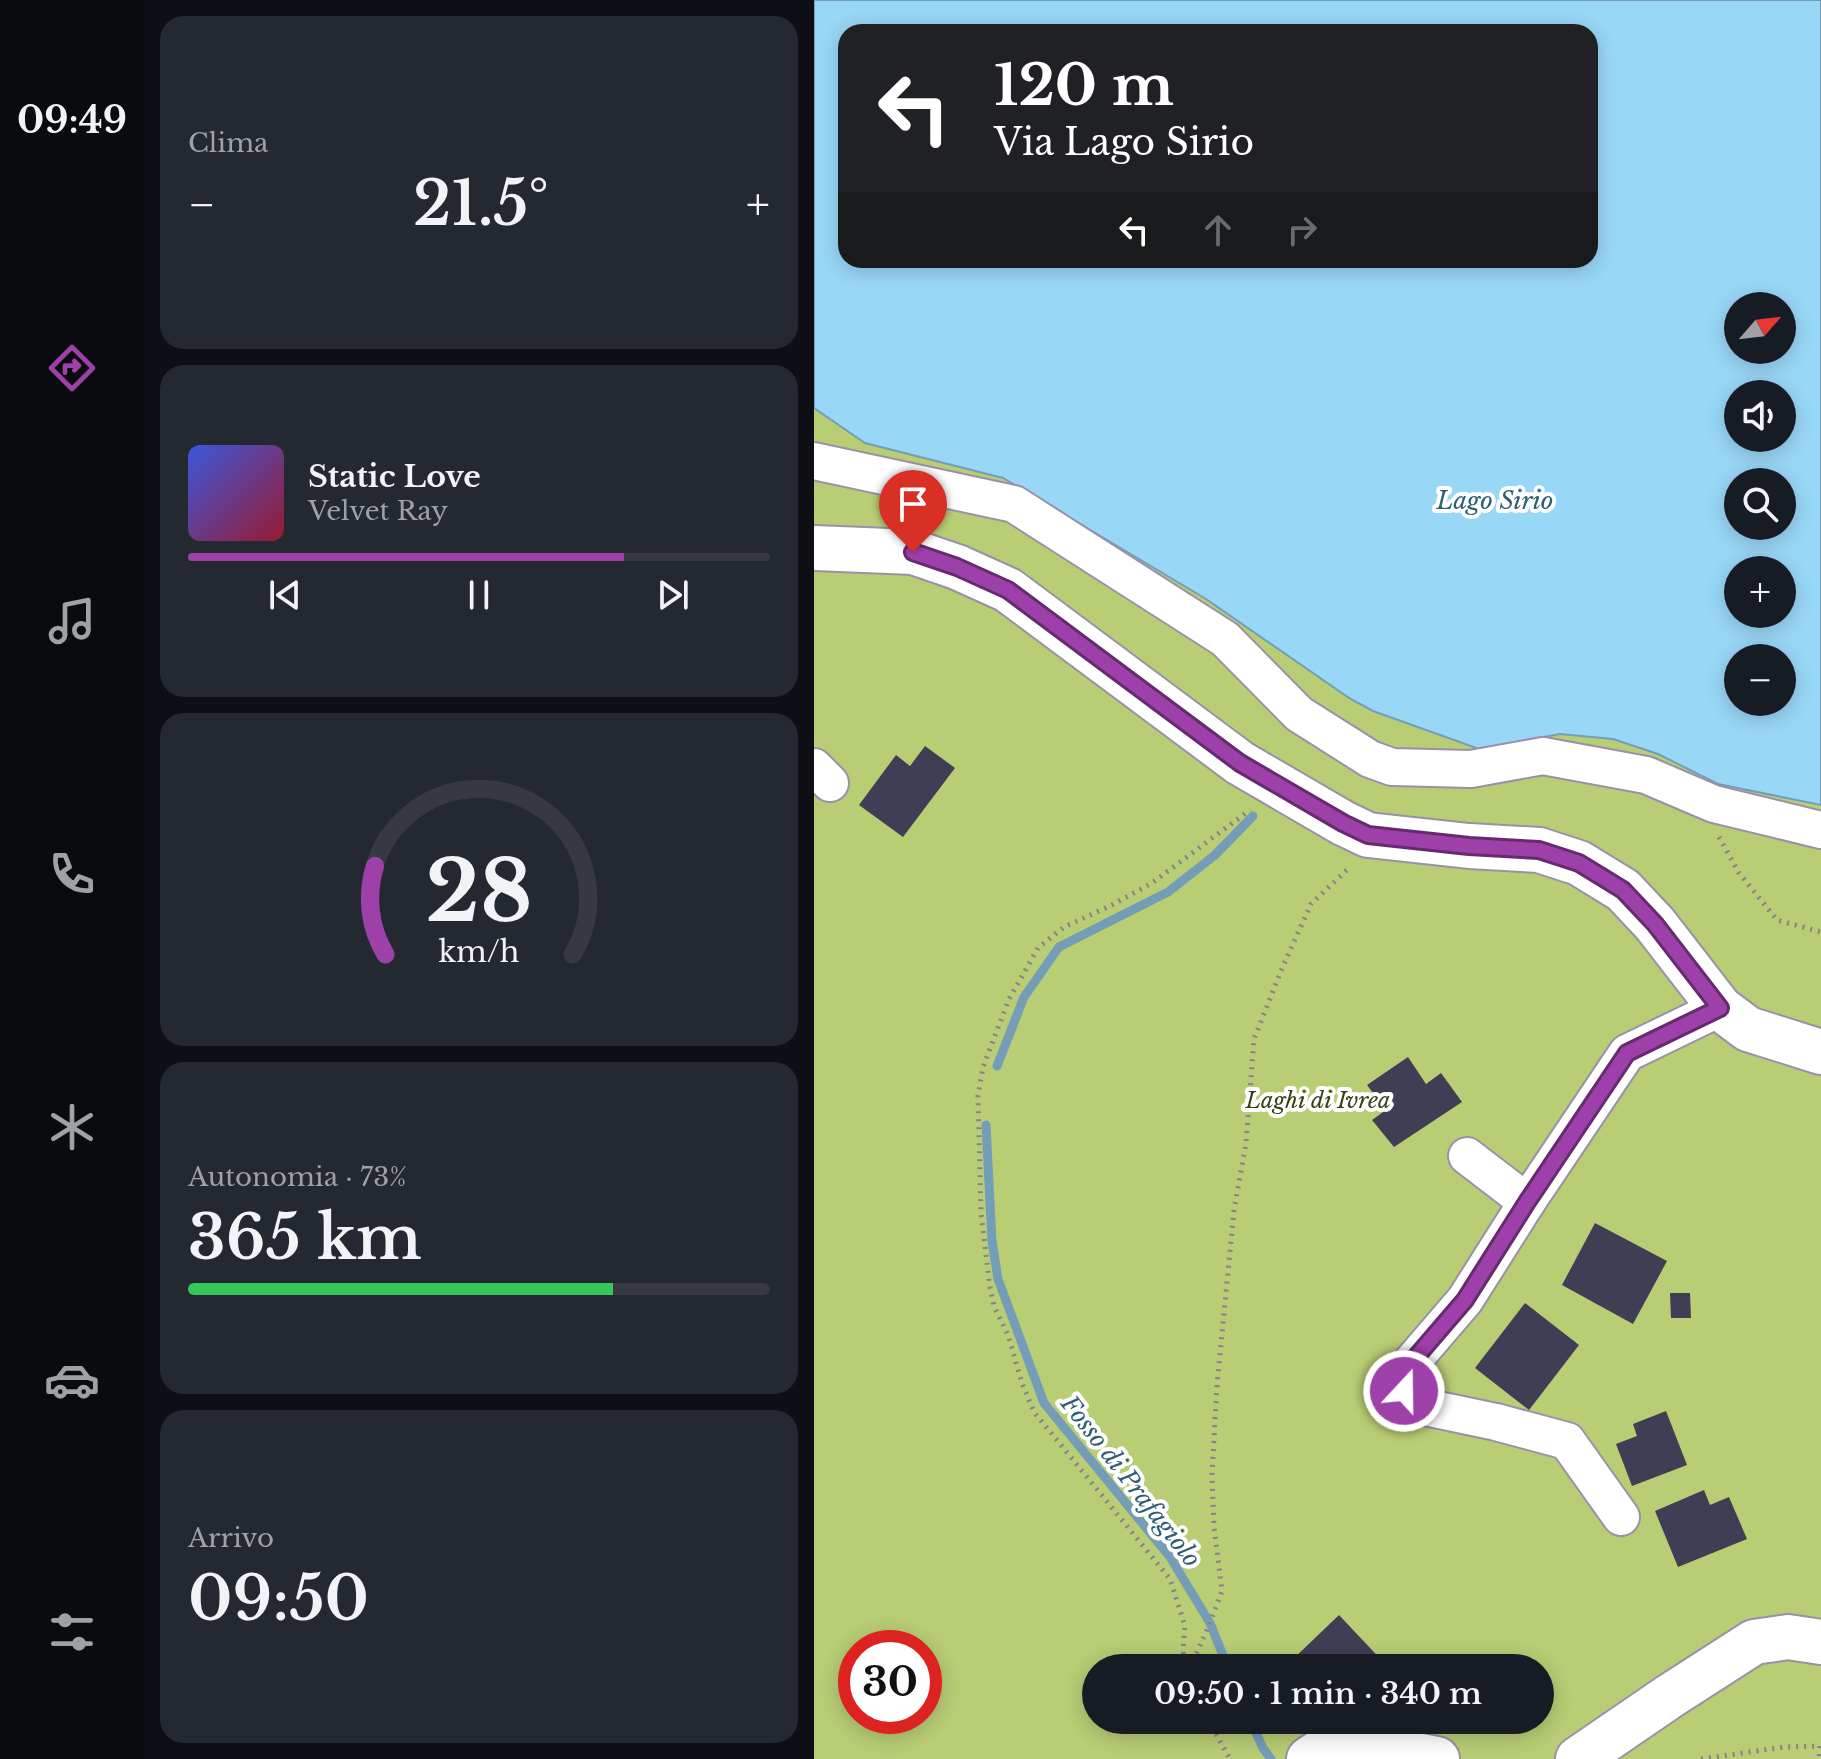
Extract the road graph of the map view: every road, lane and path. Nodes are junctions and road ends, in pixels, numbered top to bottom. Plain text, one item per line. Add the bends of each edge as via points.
1 (814, 461) edge
2 (814, 548) edge
3 (1695, 796) junction
4 (1257, 808) dead end
5 (1356, 829) junction
6 (1821, 830) edge
7 (1821, 932) edge
8 (1720, 1008) junction
9 (1821, 1052) edge
10 (1467, 1156) dead end
11 (1527, 1202) junction
12 (1621, 1517) dead end
13 (1821, 1642) edge
14 (1183, 1654) edge
15 (1196, 1654) edge
16 (1216, 1734) edge
17 (1230, 1759) edge
18 (1309, 1759) edge
19 (1437, 1759) edge
20 (1578, 1759) edge
21 (1701, 1759) edge
22 (1819, 1759) edge

1 - 3 street via 1014,504 1225,639 1299,714 1370,759 1392,767 1471,769 1543,756 1646,775
2 - 5 main road, bridge via 913,552 1008,590 1240,763
3 - 6 street
3 - 7 path via 1739,873 1777,920
4 - 14 path via 1152,883 1064,927 1038,948 1009,999 983,1067 978,1096 981,1213 990,1287 1022,1383 1034,1412 1170,1579 1185,1626
5 - 8 main road via 1469,846 1539,850 1579,863 1623,890
5 - 15 path via 1349,868 1311,904 1254,1039 1217,1385 1212,1475 1222,1591
8 - 9 main road via 1748,1029
8 - 11 street via 1627,1053
10 - 11 street
11 - 12 street via 1465,1300 1404,1371 1404,1391 1415,1405 1567,1441
13 - 20 main road via 1788,1637 1754,1642
16 - 17 path
18 - 19 main road via 1360,1744
21 - 22 path via 1820,1746

